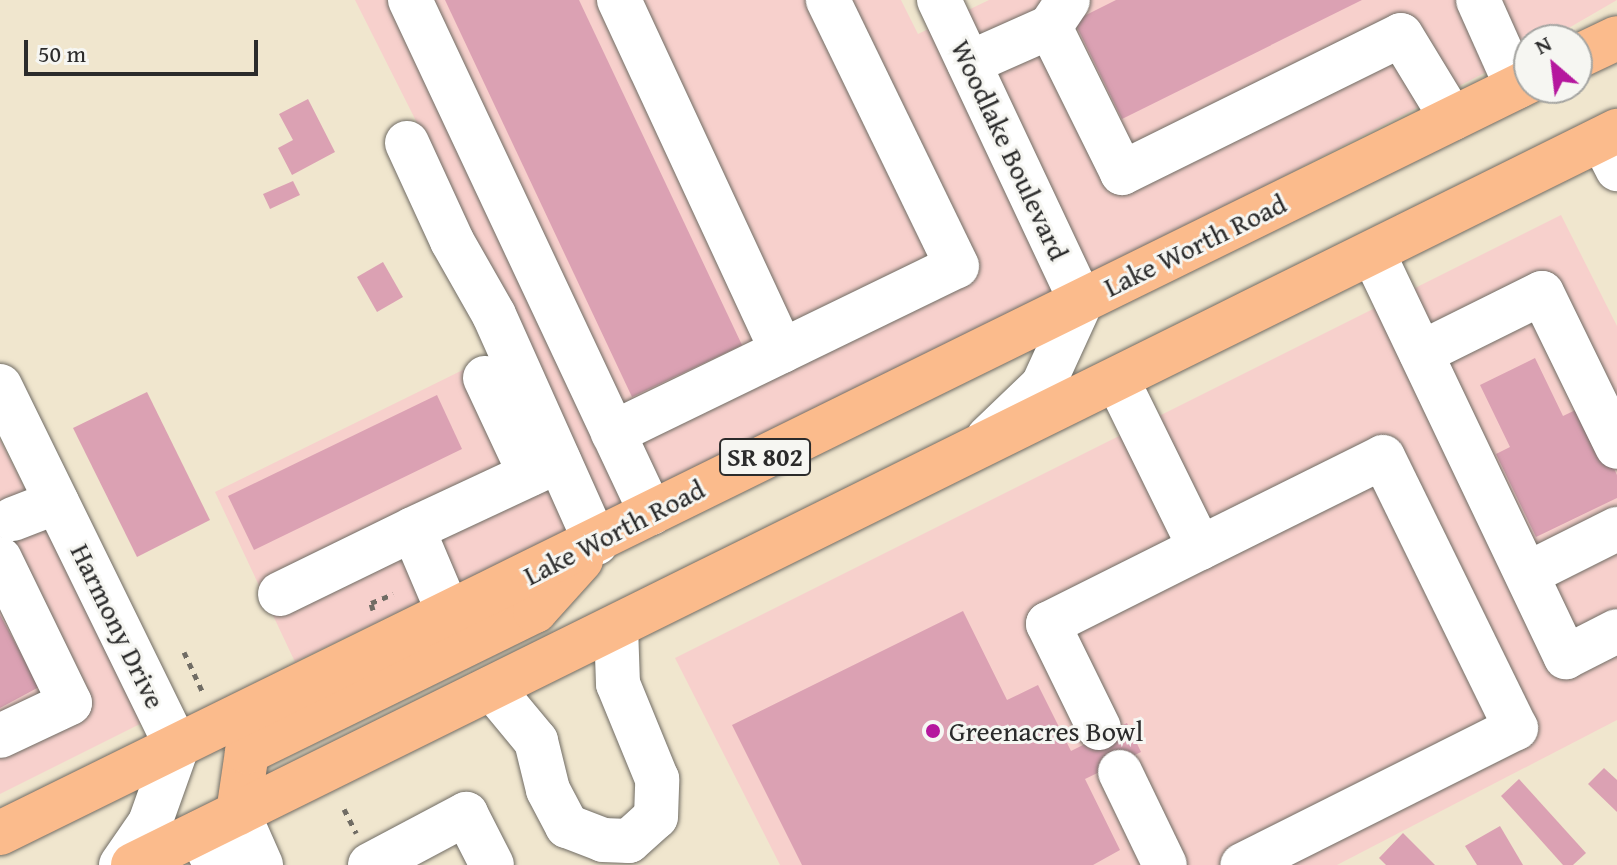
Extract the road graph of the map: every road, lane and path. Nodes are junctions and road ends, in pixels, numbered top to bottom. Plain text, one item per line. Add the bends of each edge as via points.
1 (410, 0) edge
2 (619, 0) edge
3 (828, 0) edge
4 (939, 0) edge
5 (1478, 0) edge
6 (1059, 14) edge
7 (1617, 38) edge
8 (1593, 49) edge
9 (969, 63) junction
10 (1513, 65) edge
11 (1513, 89) edge
12 (1452, 119) junction
13 (407, 143) dead end
14 (1612, 146) edge
15 (1373, 253) junction
16 (1081, 302) junction
17 (782, 351) junction
18 (1421, 353) junction
19 (485, 378) dead end
20 (1118, 381) junction
21 (0, 386) edge
22 (613, 433) junction
23 (1617, 447) edge
24 (973, 453) junction
25 (544, 468) junction
26 (57, 502) junction
27 (651, 513) junction
28 (3, 524) edge
29 (413, 529) junction
30 (1617, 529) edge
31 (596, 543) junction
32 (1200, 548) junction
33 (1527, 574) junction
34 (280, 594) dead end
35 (449, 614) junction
36 (616, 628) junction
37 (1617, 631) edge
38 (184, 652) dead end
39 (492, 688) junction
40 (205, 697) dead end
41 (1099, 728) dead end
42 (0, 736) edge
43 (177, 747) junction
44 (1120, 772) dead end
45 (238, 813) junction
46 (0, 833) edge
47 (208, 849) edge
48 (635, 853) edge
49 (121, 865) edge
50 (133, 865) edge
51 (261, 865) edge
52 (370, 865) edge
53 (492, 865) edge
54 (1165, 865) edge
55 (1242, 865) edge

1 - 22 street
2 - 17 street
3 - 17 street via 957,266
4 - 9 street, Woodlake Boulevard
5 - 10 street
6 - 9 street
6 - 12 street via 1122,173 1401,35
7 - 8 main road
9 - 16 street, Woodlake Boulevard
11 - 12 main road, Lake Worth Road / SR 802
12 - 16 main road, Lake Worth Road / SR 802
13 - 25 street via 452,241 494,315
14 - 15 main road
15 - 18 street
15 - 20 main road
16 - 24 street via 1043,385
16 - 27 main road, Lake Worth Road / SR 802
17 - 22 street
18 - 23 street via 1542,293
18 - 33 street
19 - 25 street
20 - 24 main road
20 - 32 street
21 - 26 street, Harmony Drive
22 - 27 street
24 - 36 main road
25 - 29 street
25 - 31 street
26 - 28 street
26 - 43 street, Harmony Drive
27 - 31 main road, Lake Worth Road / SR 802
28 - 42 street via 70,703
29 - 34 street
29 - 35 street
30 - 33 street
31 - 35 main road, Lake Worth Road / SR 802
31 - 45 main road via 535,611 247,752
32 - 41 street via 1048,624
32 - 55 street via 1383,457 1516,728
33 - 37 street via 1566,657
35 - 43 main road, Lake Worth Road / SR 802
36 - 39 main road
36 - 48 street via 618,684 657,779 656,817
38 - 40 path
39 - 45 main road
39 - 48 street via 536,741 548,790 567,826
43 - 46 main road, Lake Worth Road / SR 802
43 - 49 street via 150,823
44 - 54 street
45 - 47 main road
45 - 51 street
47 - 50 main road
52 - 53 street via 466,814

